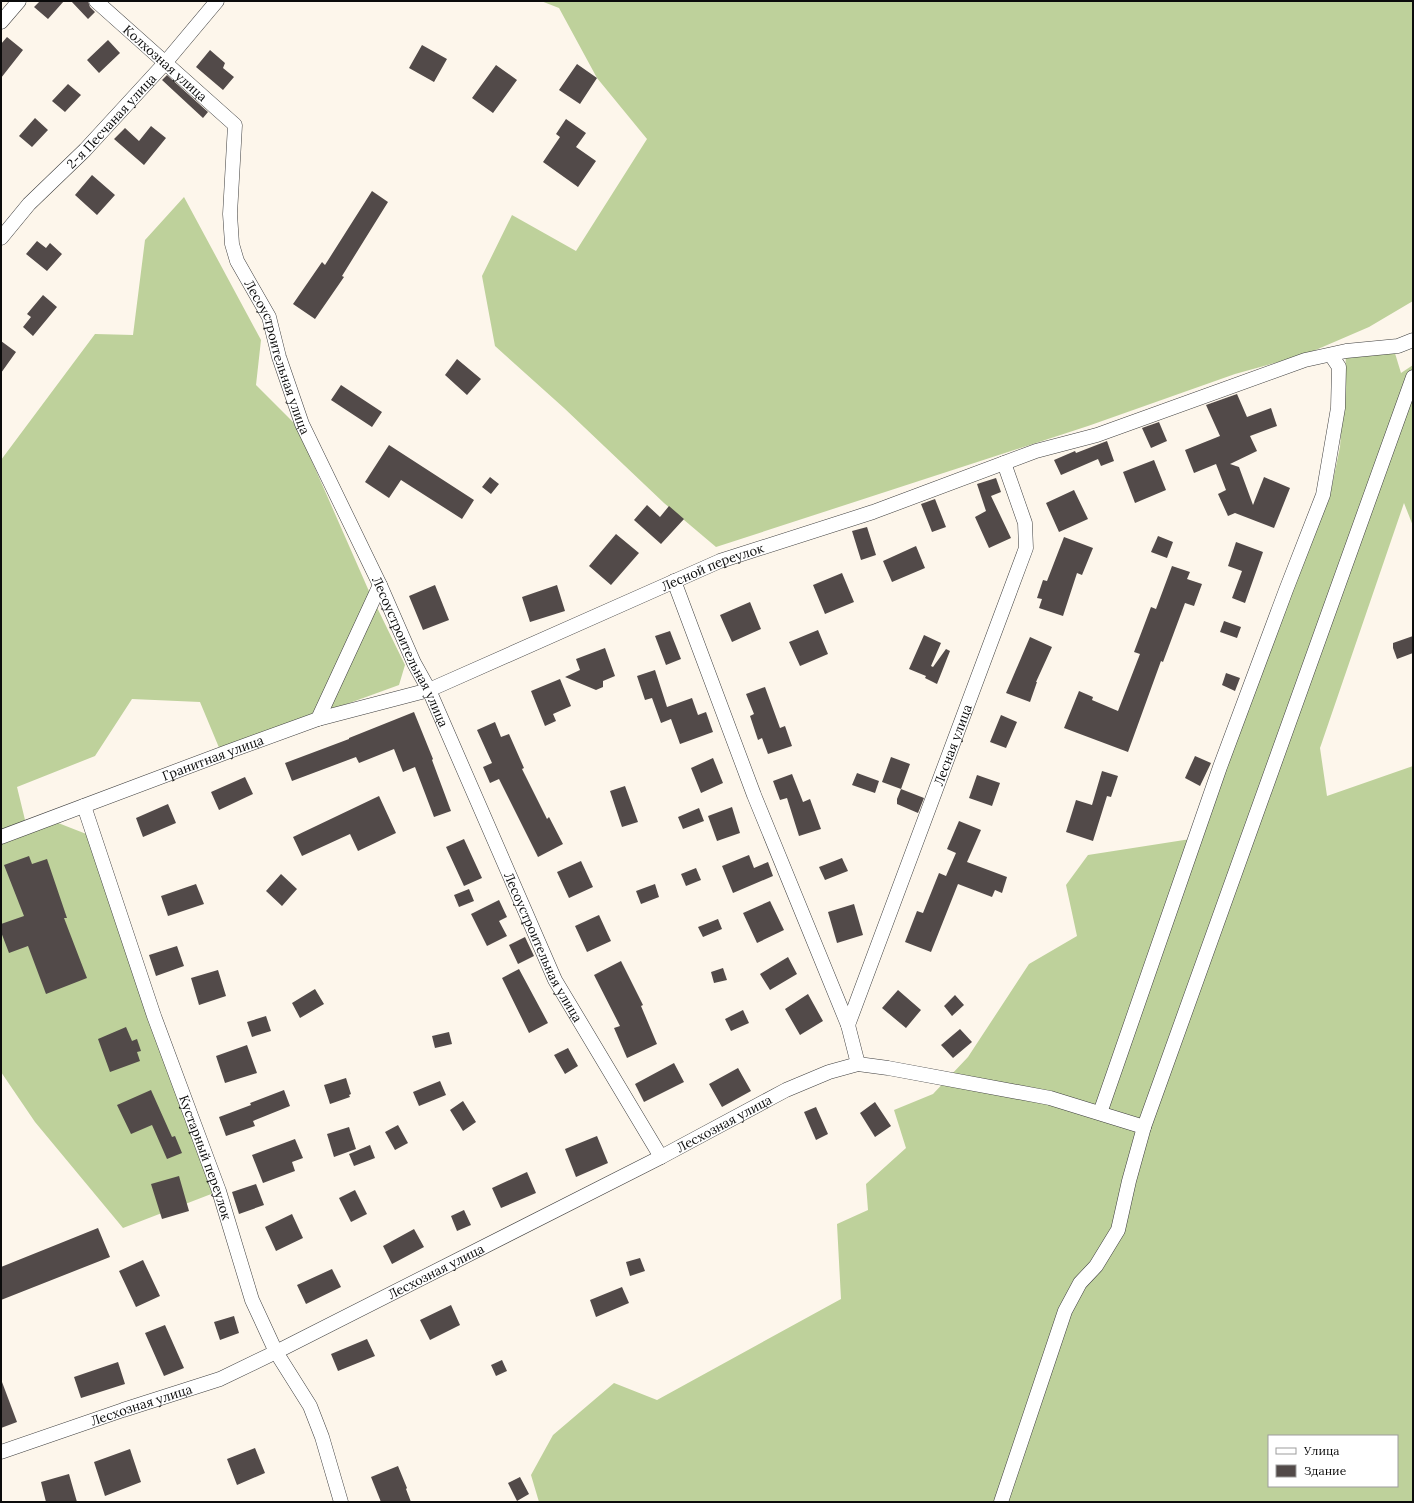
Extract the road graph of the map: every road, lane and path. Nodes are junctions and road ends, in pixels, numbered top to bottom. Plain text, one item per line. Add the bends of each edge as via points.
1 (19, 1) edge
2 (96, 1) edge
3 (217, 1) edge
4 (1, 22) edge
5 (165, 63) junction
6 (235, 125) joint
7 (1, 238) edge
8 (1413, 340) edge
9 (1331, 355) junction
10 (1413, 377) edge
11 (1004, 463) junction
12 (674, 581) junction
13 (380, 585) junction
14 (429, 690) junction
15 (318, 719) junction
16 (84, 806) junction
17 (1, 837) edge
18 (848, 1025) junction
19 (858, 1064) junction
20 (1100, 1113) junction
21 (1144, 1127) junction
22 (661, 1157) junction
23 (276, 1352) junction
24 (1, 1452) edge
25 (341, 1502) edge
26 (1001, 1502) edge

1 - 4 street
2 - 5 street, Колхозная улица
3 - 5 street, 2-я Песчаная улица
5 - 6 street, Колхозная улица
5 - 7 street, 2-я Песчаная улица via 85,150 29,204
6 - 13 street, Лесоустроительная улица via 230,214 232,244 237,261 269,317 279,357 302,424
8 - 9 street, Лесной переулок via 1398,346
9 - 11 street, Лесной переулок via 1306,360 1097,435 1036,451
9 - 20 street via 1339,367 1338,408 1323,495 1220,767
10 - 21 street
11 - 12 street, Лесной переулок via 873,512 720,562
11 - 18 street, Лесная улица via 1025,523 1026,548
12 - 14 street, Лесной переулок
12 - 18 street via 754,795
13 - 14 street, Лесоустроительная улица via 414,663
13 - 15 street
14 - 15 street, Гранитная улица
14 - 22 street, Лесоустроительная улица via 555,980
15 - 16 street, Гранитная улица
16 - 17 street, Гранитная улица
16 - 23 street, Кустарный переулок via 154,1016 219,1191 252,1300
18 - 19 street
19 - 20 street via 1050,1098
19 - 22 street, Лесхозная улица via 786,1090
20 - 21 street
21 - 26 street via 1118,1230 1096,1266 1080,1283 1065,1311
22 - 23 street, Лесхозная улица
23 - 24 street, Лесхозная улица via 220,1379
23 - 25 street, Кустарный переулок via 310,1406

